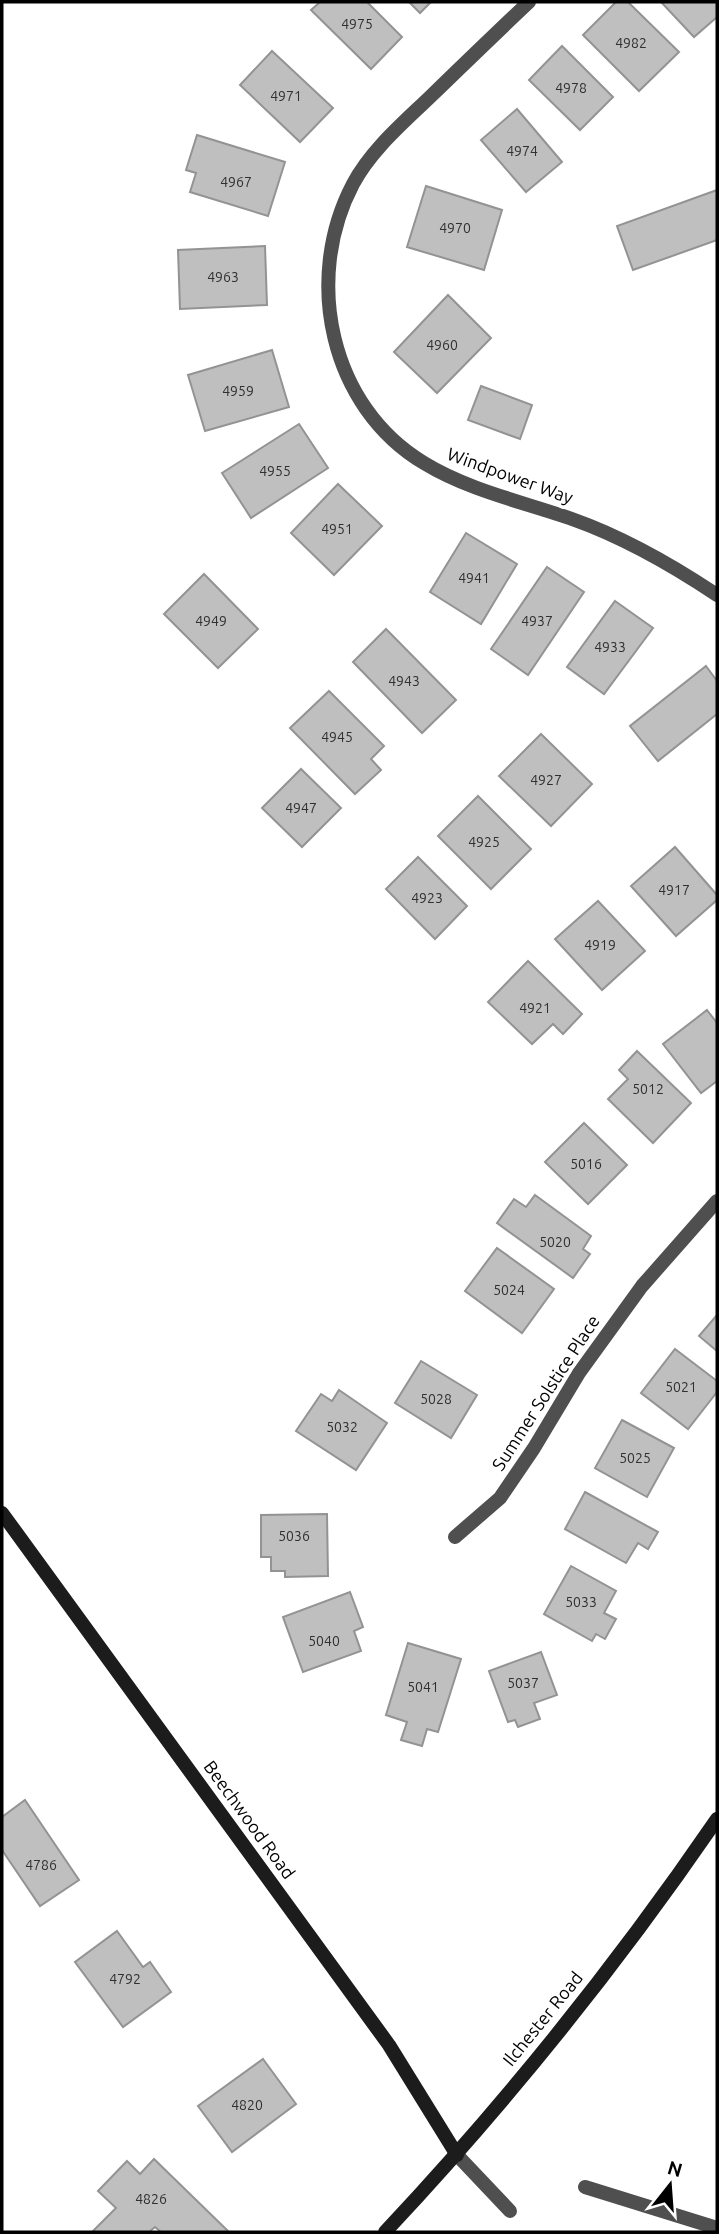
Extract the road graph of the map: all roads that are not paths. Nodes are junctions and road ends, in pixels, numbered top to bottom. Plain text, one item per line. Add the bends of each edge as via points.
1 (529, 2) edge
2 (717, 595) edge
3 (717, 1201) edge
4 (2, 1513) edge
5 (455, 1536) dead end
6 (717, 1819) edge
7 (457, 2155) junction
8 (585, 2187) dead end
9 (510, 2211) dead end
10 (717, 2228) edge
11 (385, 2232) edge

1 - 2 street, Windpower Way via 393,132 353,184 337,226 329,269 337,357 365,410 388,438 425,464 623,541
3 - 5 street, Summer Solstice Place via 642,1286 579,1373 508,1488
4 - 7 street, Beechwood Road via 388,2046
6 - 7 street, Ilchester Road via 568,2021
7 - 9 street
7 - 11 street, Ilchester Road
8 - 10 street

